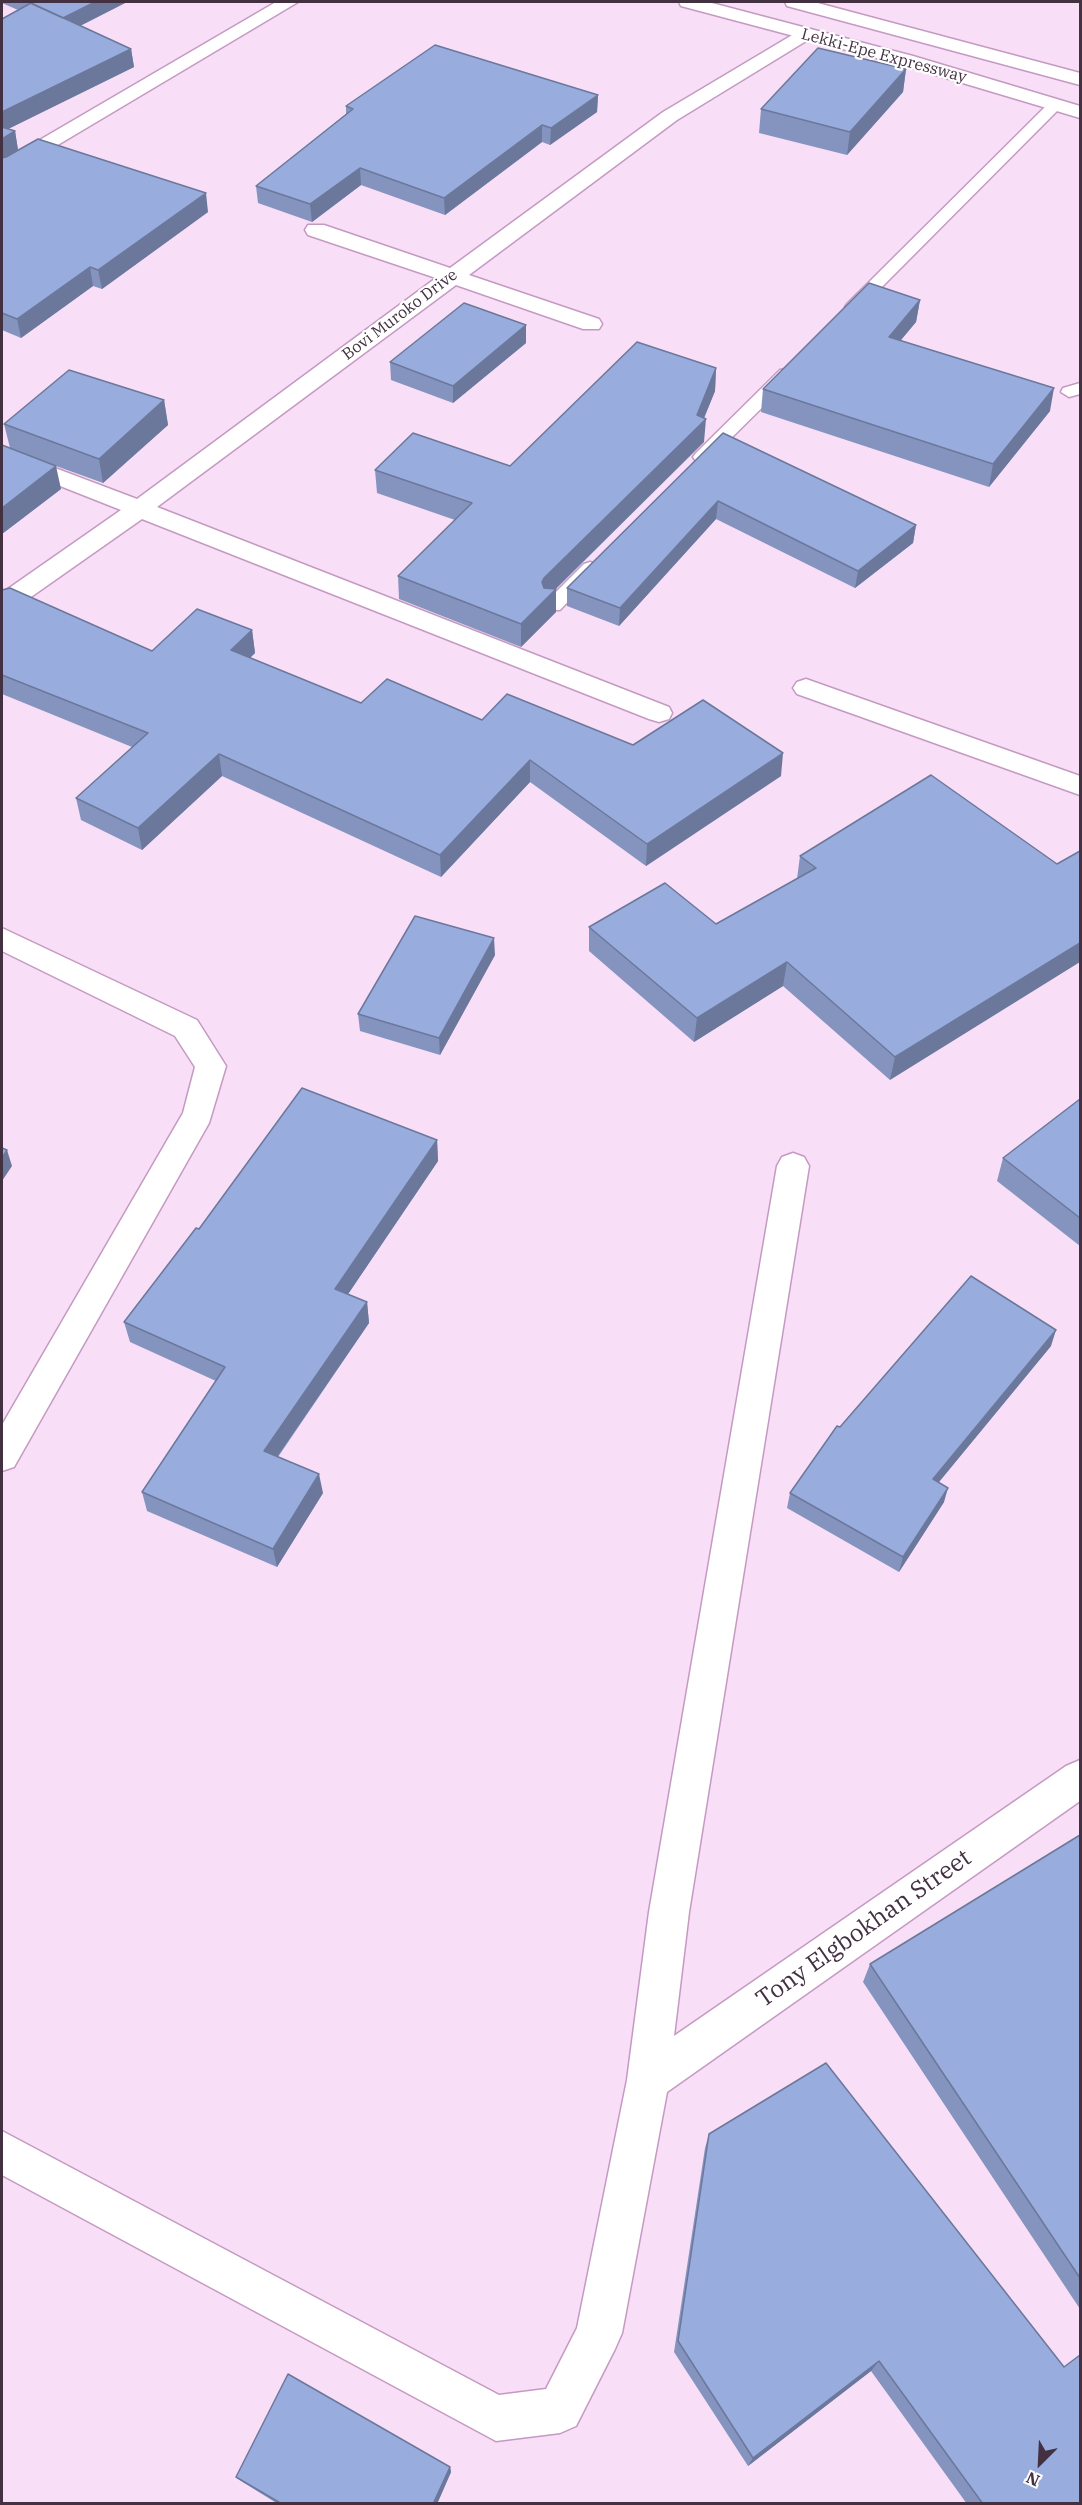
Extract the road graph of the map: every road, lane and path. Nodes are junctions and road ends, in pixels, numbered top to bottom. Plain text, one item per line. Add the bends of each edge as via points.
1 (289, 2) edge
2 (688, 2) edge
3 (794, 2) edge
4 (804, 34) junction
5 (1080, 79) edge
6 (1055, 105) junction
7 (1080, 112) edge
8 (7, 160) edge
9 (316, 230) dead end
10 (452, 277) junction
11 (838, 322) edge
12 (591, 324) dead end
13 (796, 364) edge
14 (2, 455) edge
15 (687, 472) edge
16 (139, 509) junction
17 (603, 556) edge
18 (2, 605) edge
19 (553, 606) edge
20 (806, 688) dead end
21 (659, 713) dead end
22 (1080, 786) edge
23 (2, 939) edge
24 (793, 1166) dead end
25 (2, 1456) edge
26 (1080, 1779) edge
27 (648, 2080) junction
28 (4, 2164) edge

1 - 8 main road
2 - 4 main road, Lekki-Epe Expressway
3 - 5 main road, Lekki-Epe Expressway
4 - 6 main road, Lekki-Epe Expressway
4 - 10 main road, Bovi Muroko Drive via 670,116
6 - 7 main road, Lekki-Epe Expressway
6 - 11 lane
9 - 10 main road
10 - 12 main road
10 - 16 main road, Bovi Muroko Drive
13 - 15 lane
14 - 16 main road
16 - 18 main road, Bovi Muroko Drive
16 - 21 main road
17 - 19 lane
20 - 22 main road
23 - 25 main road via 186,1028 211,1066 198,1114
24 - 27 main road via 669,1912
26 - 27 main road, Tony Elgbokhan Street
27 - 28 main road via 599,2333 560,2410 496,2418

